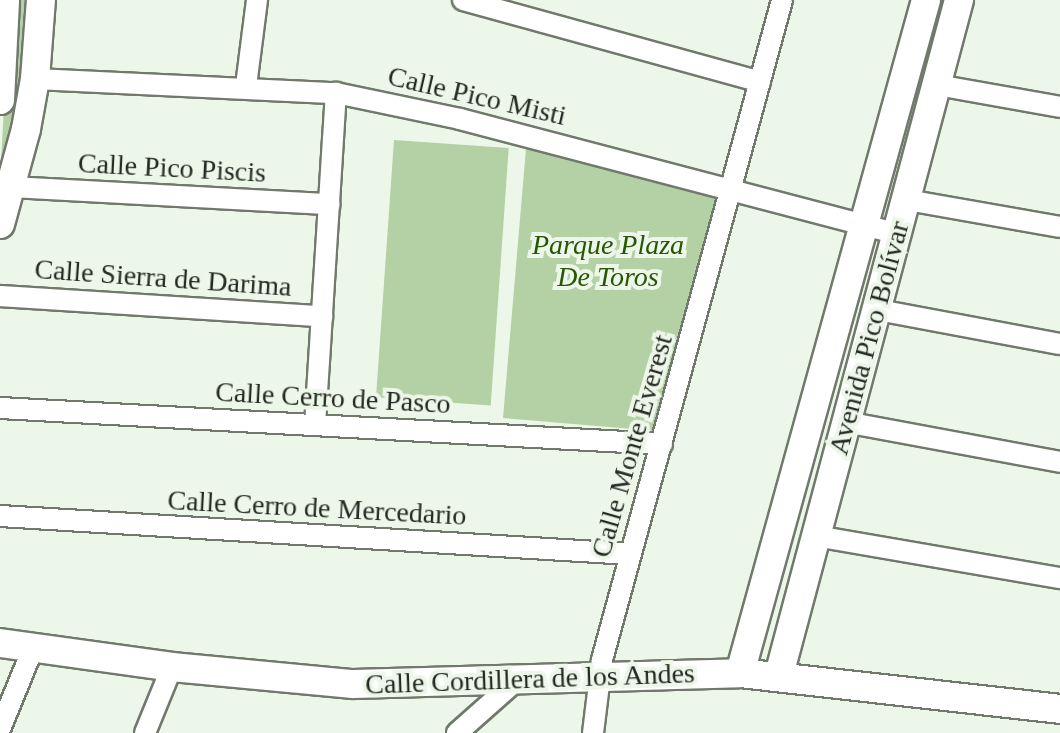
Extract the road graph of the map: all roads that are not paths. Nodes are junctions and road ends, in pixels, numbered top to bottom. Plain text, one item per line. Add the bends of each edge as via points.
1 (5, 0) edge
2 (41, 0) edge
3 (257, 0) edge
4 (463, 0) edge
5 (782, 0) edge
6 (926, 0) edge
7 (959, 0) edge
8 (35, 79) junction
9 (760, 82) junction
10 (937, 85) junction
11 (1, 86) edge
12 (246, 86) junction
13 (336, 93) junction
14 (1060, 107) edge
15 (12, 187) junction
16 (733, 190) junction
17 (907, 200) junction
18 (330, 204) junction
19 (0, 224) edge
20 (864, 225) junction
21 (1060, 227) edge
22 (897, 234) junction
23 (0, 296) edge
24 (878, 310) junction
25 (322, 316) junction
26 (1060, 344) edge
27 (0, 408) edge
28 (845, 422) junction
29 (315, 425) junction
30 (662, 444) junction
31 (1060, 462) edge
32 (0, 516) edge
33 (816, 536) junction
34 (630, 554) junction
35 (1060, 578) edge
36 (0, 643) edge
37 (33, 648) junction
38 (172, 667) junction
39 (740, 673) junction
40 (779, 675) junction
41 (598, 676) junction
42 (518, 679) junction
43 (1060, 709) edge
44 (0, 729) edge
45 (145, 733) edge
46 (457, 733) edge
47 (593, 733) edge

1 - 11 street
2 - 8 street
3 - 12 street
4 - 9 street
5 - 9 street, Calle Monte Everest
6 - 20 street, Avenida Pico Bolívar
7 - 10 street, Avenida Pico Bolívar
8 - 12 street, Calle Pico Misti
8 - 15 street
9 - 16 street, Calle Monte Everest
10 - 14 street
10 - 17 street, Avenida Pico Bolívar
12 - 13 street, Calle Pico Misti
13 - 16 street, Calle Pico Misti via 460,119
13 - 18 street
15 - 18 street, Calle Pico Piscis
15 - 19 street
16 - 20 street, Calle Pico Misti
16 - 30 street, Calle Monte Everest
17 - 21 street
17 - 22 street, Avenida Pico Bolívar
18 - 25 street
20 - 22 street, Calle Pico Misti
20 - 39 street, Avenida Pico Bolívar
22 - 24 street, Avenida Pico Bolívar
23 - 25 street, Calle Sierra de Darima
24 - 26 street
24 - 28 street, Avenida Pico Bolívar
25 - 29 street
27 - 29 street, Calle Cerro de Pasco
28 - 31 street
28 - 33 street, Avenida Pico Bolívar
29 - 30 street, Calle Cerro de Pasco
30 - 34 street, Calle Monte Everest
32 - 34 street, Calle Cerro de Mercedario
33 - 35 street
33 - 40 street, Avenida Pico Bolívar
34 - 41 street, Calle Monte Everest
36 - 37 street, Calle Cordillera de los Andes
37 - 38 street, Calle Cordillera de los Andes
37 - 44 street
38 - 42 street, Calle Cordillera de los Andes via 353,684
38 - 45 street
39 - 40 street, Calle Cordillera de los Andes
39 - 41 street, Calle Cordillera de los Andes
40 - 43 street, Calle Cordillera de los Andes
41 - 42 street, Calle Cordillera de los Andes
41 - 47 street, Calle Monte Everest
42 - 46 street

